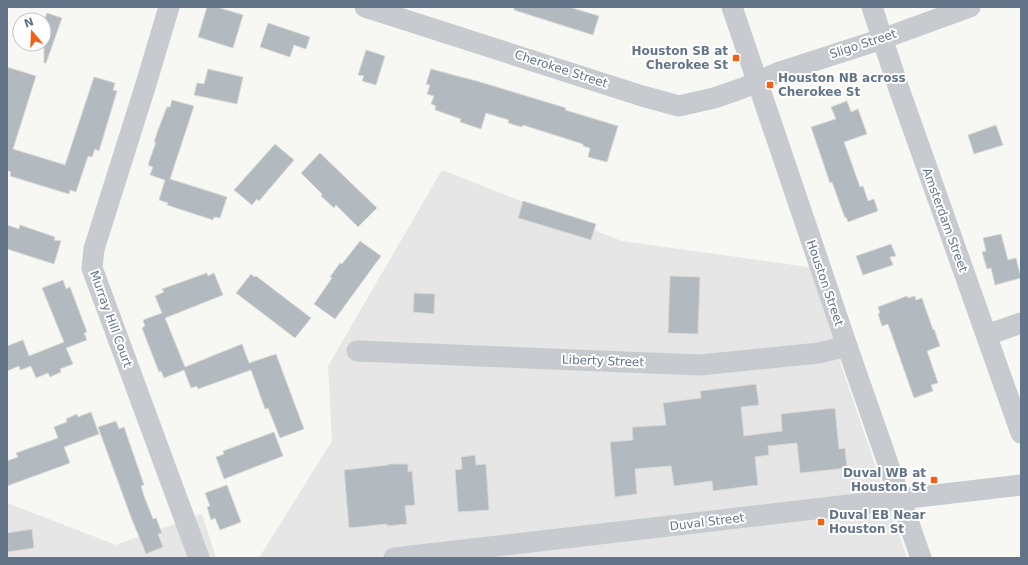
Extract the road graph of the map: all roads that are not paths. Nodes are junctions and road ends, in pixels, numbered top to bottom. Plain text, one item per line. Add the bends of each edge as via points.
1 (169, 7) edge
2 (366, 7) edge
3 (732, 7) edge
4 (872, 7) edge
5 (970, 7) edge
6 (882, 39) junction
7 (758, 82) junction
8 (1021, 324) edge
9 (986, 335) junction
10 (847, 346) junction
11 (358, 351) dead end
12 (1021, 433) edge
13 (1021, 485) edge
14 (902, 499) junction
15 (199, 558) edge
16 (394, 558) edge
17 (922, 558) edge

1 - 15 street, Murray Hill Court via 94,249 92,268
2 - 7 street, Cherokee Street via 679,106 714,98
3 - 7 street, Houston Street
4 - 6 street, Amsterdam Street
5 - 6 street, Sligo Street
6 - 7 street, Sligo Street via 777,73
6 - 9 street, Amsterdam Street
7 - 10 street, Houston Street
8 - 9 street
9 - 12 street, Amsterdam Street
10 - 11 street, Liberty Street via 819,354 700,365
10 - 14 street, Houston Street
13 - 14 street, Duval Street
14 - 16 street, Duval Street
14 - 17 street, Houston Street

